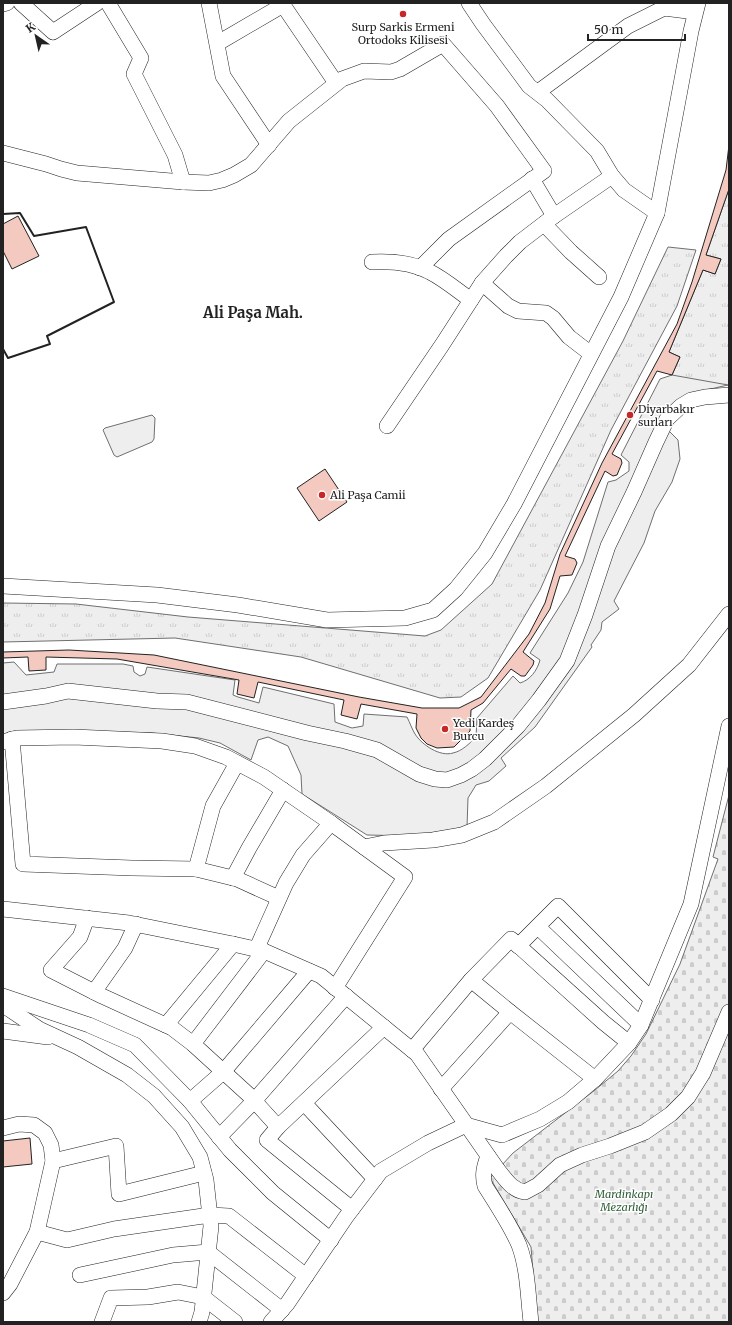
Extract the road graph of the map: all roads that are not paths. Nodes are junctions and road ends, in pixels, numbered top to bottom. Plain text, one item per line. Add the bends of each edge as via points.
1 (6, 3) edge
2 (21, 3) edge
3 (97, 3) edge
4 (108, 3) edge
5 (209, 3) edge
6 (469, 3) edge
7 (3, 4) edge
8 (696, 8) edge
9 (218, 43) junction
10 (336, 83) junction
11 (538, 92) junction
12 (270, 145) junction
13 (3, 153) edge
14 (612, 176) junction
15 (532, 179) junction
16 (183, 182) junction
17 (658, 213) junction
18 (549, 220) junction
19 (372, 262) dead end
20 (420, 268) junction
21 (599, 278) dead end
22 (482, 283) junction
23 (471, 300) junction
24 (591, 354) junction
25 (729, 395) edge
26 (387, 426) dead end
27 (3, 586) edge
28 (729, 614) edge
29 (3, 702) edge
30 (729, 726) edge
31 (7, 741) edge
32 (237, 763) junction
33 (283, 790) junction
34 (331, 823) junction
35 (364, 847) junction
36 (196, 869) junction
37 (232, 878) junction
38 (279, 898) junction
39 (3, 909) edge
40 (87, 918) junction
41 (136, 924) junction
42 (538, 927) junction
43 (233, 944) junction
44 (518, 946) junction
45 (260, 950) junction
46 (309, 971) junction
47 (471, 980) junction
48 (94, 992) junction
49 (340, 992) junction
50 (3, 996) edge
51 (652, 1000) junction
52 (3, 1005) edge
53 (510, 1012) junction
54 (729, 1012) edge
55 (166, 1025) junction
56 (641, 1025) junction
57 (384, 1027) junction
58 (3, 1031) edge
59 (62, 1039) junction
60 (629, 1043) junction
61 (193, 1044) junction
62 (412, 1050) junction
63 (223, 1072) junction
64 (595, 1079) junction
65 (441, 1089) junction
66 (190, 1101) junction
67 (254, 1101) junction
68 (304, 1103) junction
69 (466, 1125) junction
70 (278, 1127) junction
71 (3, 1128) edge
72 (219, 1137) junction
73 (488, 1156) junction
74 (53, 1161) junction
75 (204, 1173) junction
76 (375, 1179) junction
77 (352, 1209) junction
78 (210, 1215) junction
79 (37, 1232) junction
80 (331, 1240) junction
81 (208, 1252) junction
82 (80, 1275) dead end
83 (306, 1276) junction
84 (3, 1293) edge
85 (203, 1296) junction
86 (282, 1310) junction
87 (102, 1322) edge
88 (199, 1322) edge
89 (235, 1322) edge
90 (271, 1322) edge
91 (531, 1322) edge

1 - 7 street
2 - 3 street via 53,32
4 - 16 street via 141,58 134,74 175,155
5 - 9 street
6 - 11 street via 515,68 529,86
8 - 11 street via 664,8 628,26
8 - 17 street
9 - 10 street via 283,5
9 - 12 street via 223,76
10 - 12 street via 289,121
10 - 15 street via 356,73 391,72 400,69 443,44 497,106 544,171
11 - 14 street via 597,151
12 - 16 street via 251,165 234,175 209,183
13 - 16 street via 77,173
14 - 17 street via 624,190
14 - 18 street
15 - 18 street
15 - 20 street via 449,239
17 - 24 street via 621,296
18 - 21 street
18 - 22 street via 520,242
19 - 20 street via 383,261
20 - 23 street
22 - 23 street
22 - 24 street via 508,306 518,311 546,313
23 - 26 street
24 - 27 street via 514,504 485,553 456,589 433,610 405,618 328,620 158,595
25 - 29 street via 690,400 667,419 608,546 567,661 518,726 484,759 461,775 447,780 430,777 419,774 377,750 345,740 307,734 186,702 68,691
28 - 35 street via 689,665 634,715 546,786 494,822 462,835
30 - 51 street via 691,904
31 - 32 street via 17,738 74,737 162,741 195,746
31 - 36 street via 23,864
32 - 33 street
32 - 36 street via 213,806
33 - 34 street
33 - 37 street
34 - 35 street
34 - 38 street via 303,855
35 - 49 street via 405,877
36 - 37 street
37 - 38 street
38 - 45 street
39 - 40 street
40 - 41 street
40 - 48 street via 80,937 51,970
41 - 43 street
41 - 48 street via 125,948
42 - 44 street
42 - 51 street via 558,906
42 - 56 street
43 - 45 street
43 - 55 street
44 - 47 street via 511,939
44 - 60 street
45 - 46 street
45 - 61 street
46 - 49 street via 321,976
46 - 63 street
47 - 53 street
47 - 62 street
48 - 55 street
49 - 57 street
49 - 67 street
50 - 66 street via 89,1025 135,1045
51 - 56 street
52 - 59 street via 39,1029
53 - 64 street
53 - 65 street
54 - 73 street via 703,1073 688,1097 671,1114 644,1132 560,1165 538,1185 525,1192 517,1191 511,1186
55 - 61 street
56 - 60 street
57 - 62 street
57 - 68 street
58 - 59 street
59 - 75 street via 127,1075 154,1096 182,1127 200,1158
60 - 64 street
61 - 63 street
62 - 65 street
63 - 66 street
63 - 67 street
64 - 69 street via 568,1102 540,1119 502,1135
65 - 69 street
66 - 72 street
67 - 70 street
67 - 72 street
68 - 70 street
68 - 76 street
69 - 73 street
69 - 76 street via 428,1143 381,1172
70 - 77 street via 268,1140
71 - 74 street via 34,1124 45,1133 51,1145
72 - 80 street via 273,1193
73 - 91 street via 483,1172 485,1186 519,1246 526,1271
74 - 75 street via 116,1146 119,1194
74 - 79 street
75 - 78 street
76 - 77 street
77 - 80 street
78 - 79 street via 114,1229 67,1240
78 - 81 street
78 - 83 street via 229,1216
79 - 84 street
80 - 83 street
81 - 82 street via 173,1255
81 - 85 street
81 - 86 street
83 - 86 street
85 - 87 street via 178,1292 148,1297 111,1298
85 - 88 street
85 - 89 street
86 - 90 street

